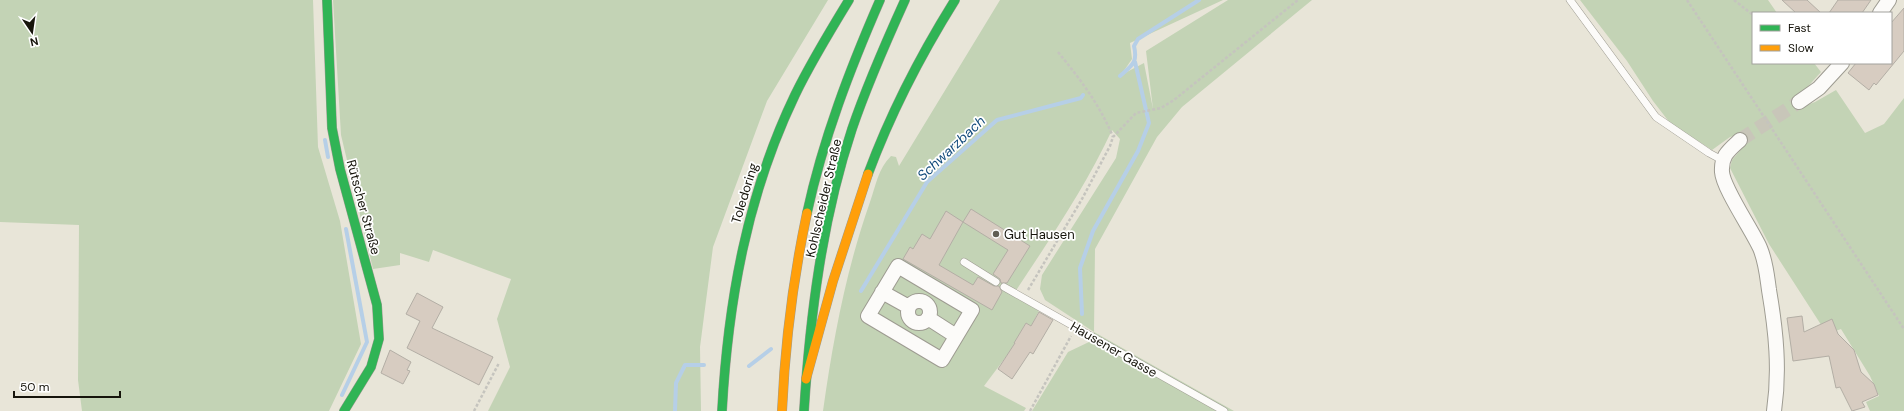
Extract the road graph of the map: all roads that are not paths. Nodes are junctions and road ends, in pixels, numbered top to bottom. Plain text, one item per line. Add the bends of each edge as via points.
1 (327, 0) edge
2 (849, 0) edge
3 (880, 0) edge
4 (905, 0) edge
5 (955, 0) edge
6 (1570, 0) edge
7 (1889, 0) edge
8 (1881, 12) edge
9 (1841, 64) edge
10 (1799, 102) tunnel mouth
11 (1740, 140) tunnel mouth
12 (1722, 160) junction
13 (964, 262) dead end
14 (996, 282) dead end
15 (1004, 287) dead end
16 (882, 292) junction
17 (956, 336) junction
18 (806, 379) junction
19 (344, 411) edge
20 (722, 411) edge
21 (782, 411) edge
22 (804, 411) edge
23 (1224, 411) edge
24 (1774, 411) edge

1 - 19 main road, Rütscher Straße via 332,128 340,169 377,305 379,339 371,367
2 - 20 main road, Toledoring via 808,69 762,174 744,240 731,305 724,362
3 - 21 main road, Kohlscheider Straße via 859,45 823,144 792,296 784,354
4 - 18 main road, Kohlscheider Straße via 863,98 846,148 814,300
5 - 18 main road via 938,24 902,95 865,178
6 - 12 lane via 1656,117
7 - 8 street
9 - 10 street via 1819,88
11 - 12 street
12 - 24 street via 1722,174 1726,185 1753,233 1764,261 1776,347 1778,382
13 - 14 lane
15 - 23 lane, Hausener Gasse
16 - 17 street via 909,307 915,302 923,302 930,309 928,318
16 - 17 street via 868,316 942,360
16 - 17 street via 898,266 972,310
18 - 22 main road, Kohlscheider Straße

